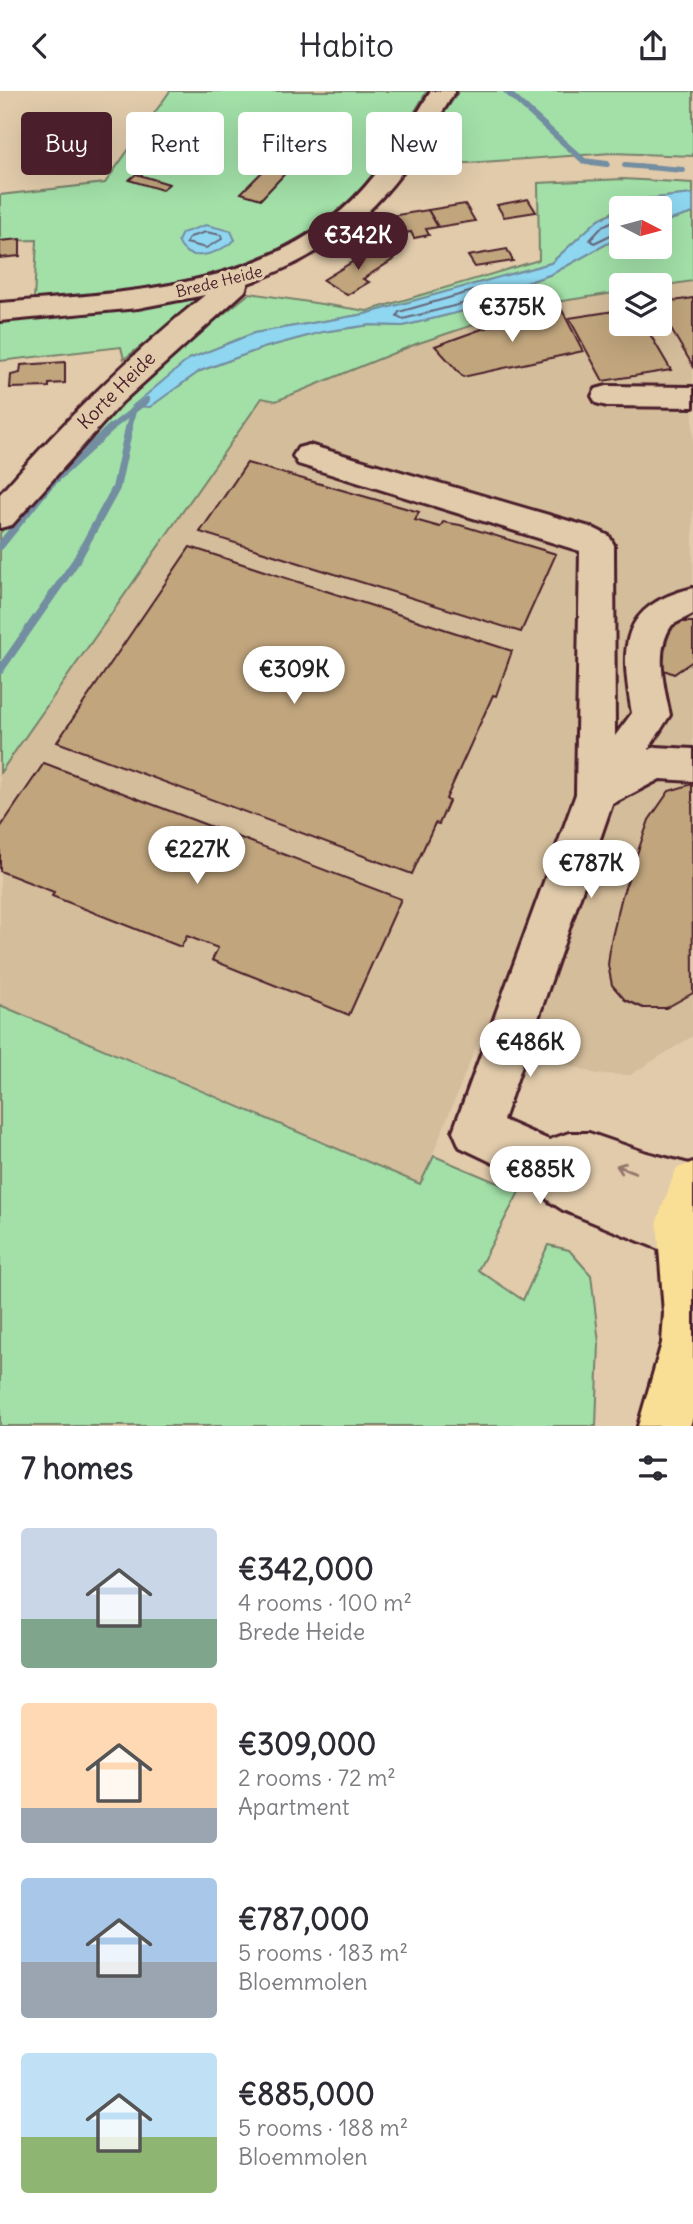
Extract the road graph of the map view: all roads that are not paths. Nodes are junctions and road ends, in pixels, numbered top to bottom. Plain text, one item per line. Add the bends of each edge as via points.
1 (443, 91) edge
2 (245, 278) junction
3 (0, 312) edge
4 (607, 396) dead end
5 (693, 397) edge
6 (309, 456) dead end
7 (0, 516) edge
8 (693, 601) edge
9 (693, 765) edge
10 (596, 794) junction
11 (548, 1164) junction
12 (692, 1187) edge
13 (687, 1238) edge
14 (664, 1426) edge

1 - 2 street, Brede Heide via 374,191 348,218 307,247
2 - 3 street, Brede Heide via 185,293
2 - 7 street, Korte Heide via 183,326 103,401
4 - 5 street
6 - 10 street via 597,545
8 - 10 street via 673,603 654,616 643,675 651,715
9 - 10 street via 656,763
10 - 11 street via 476,1131
12 -> 11 street via 589,1156 569,1156
11 - 13 street via 580,1193
12 - 13 main road via 683,1207
13 - 14 main road via 689,1333

